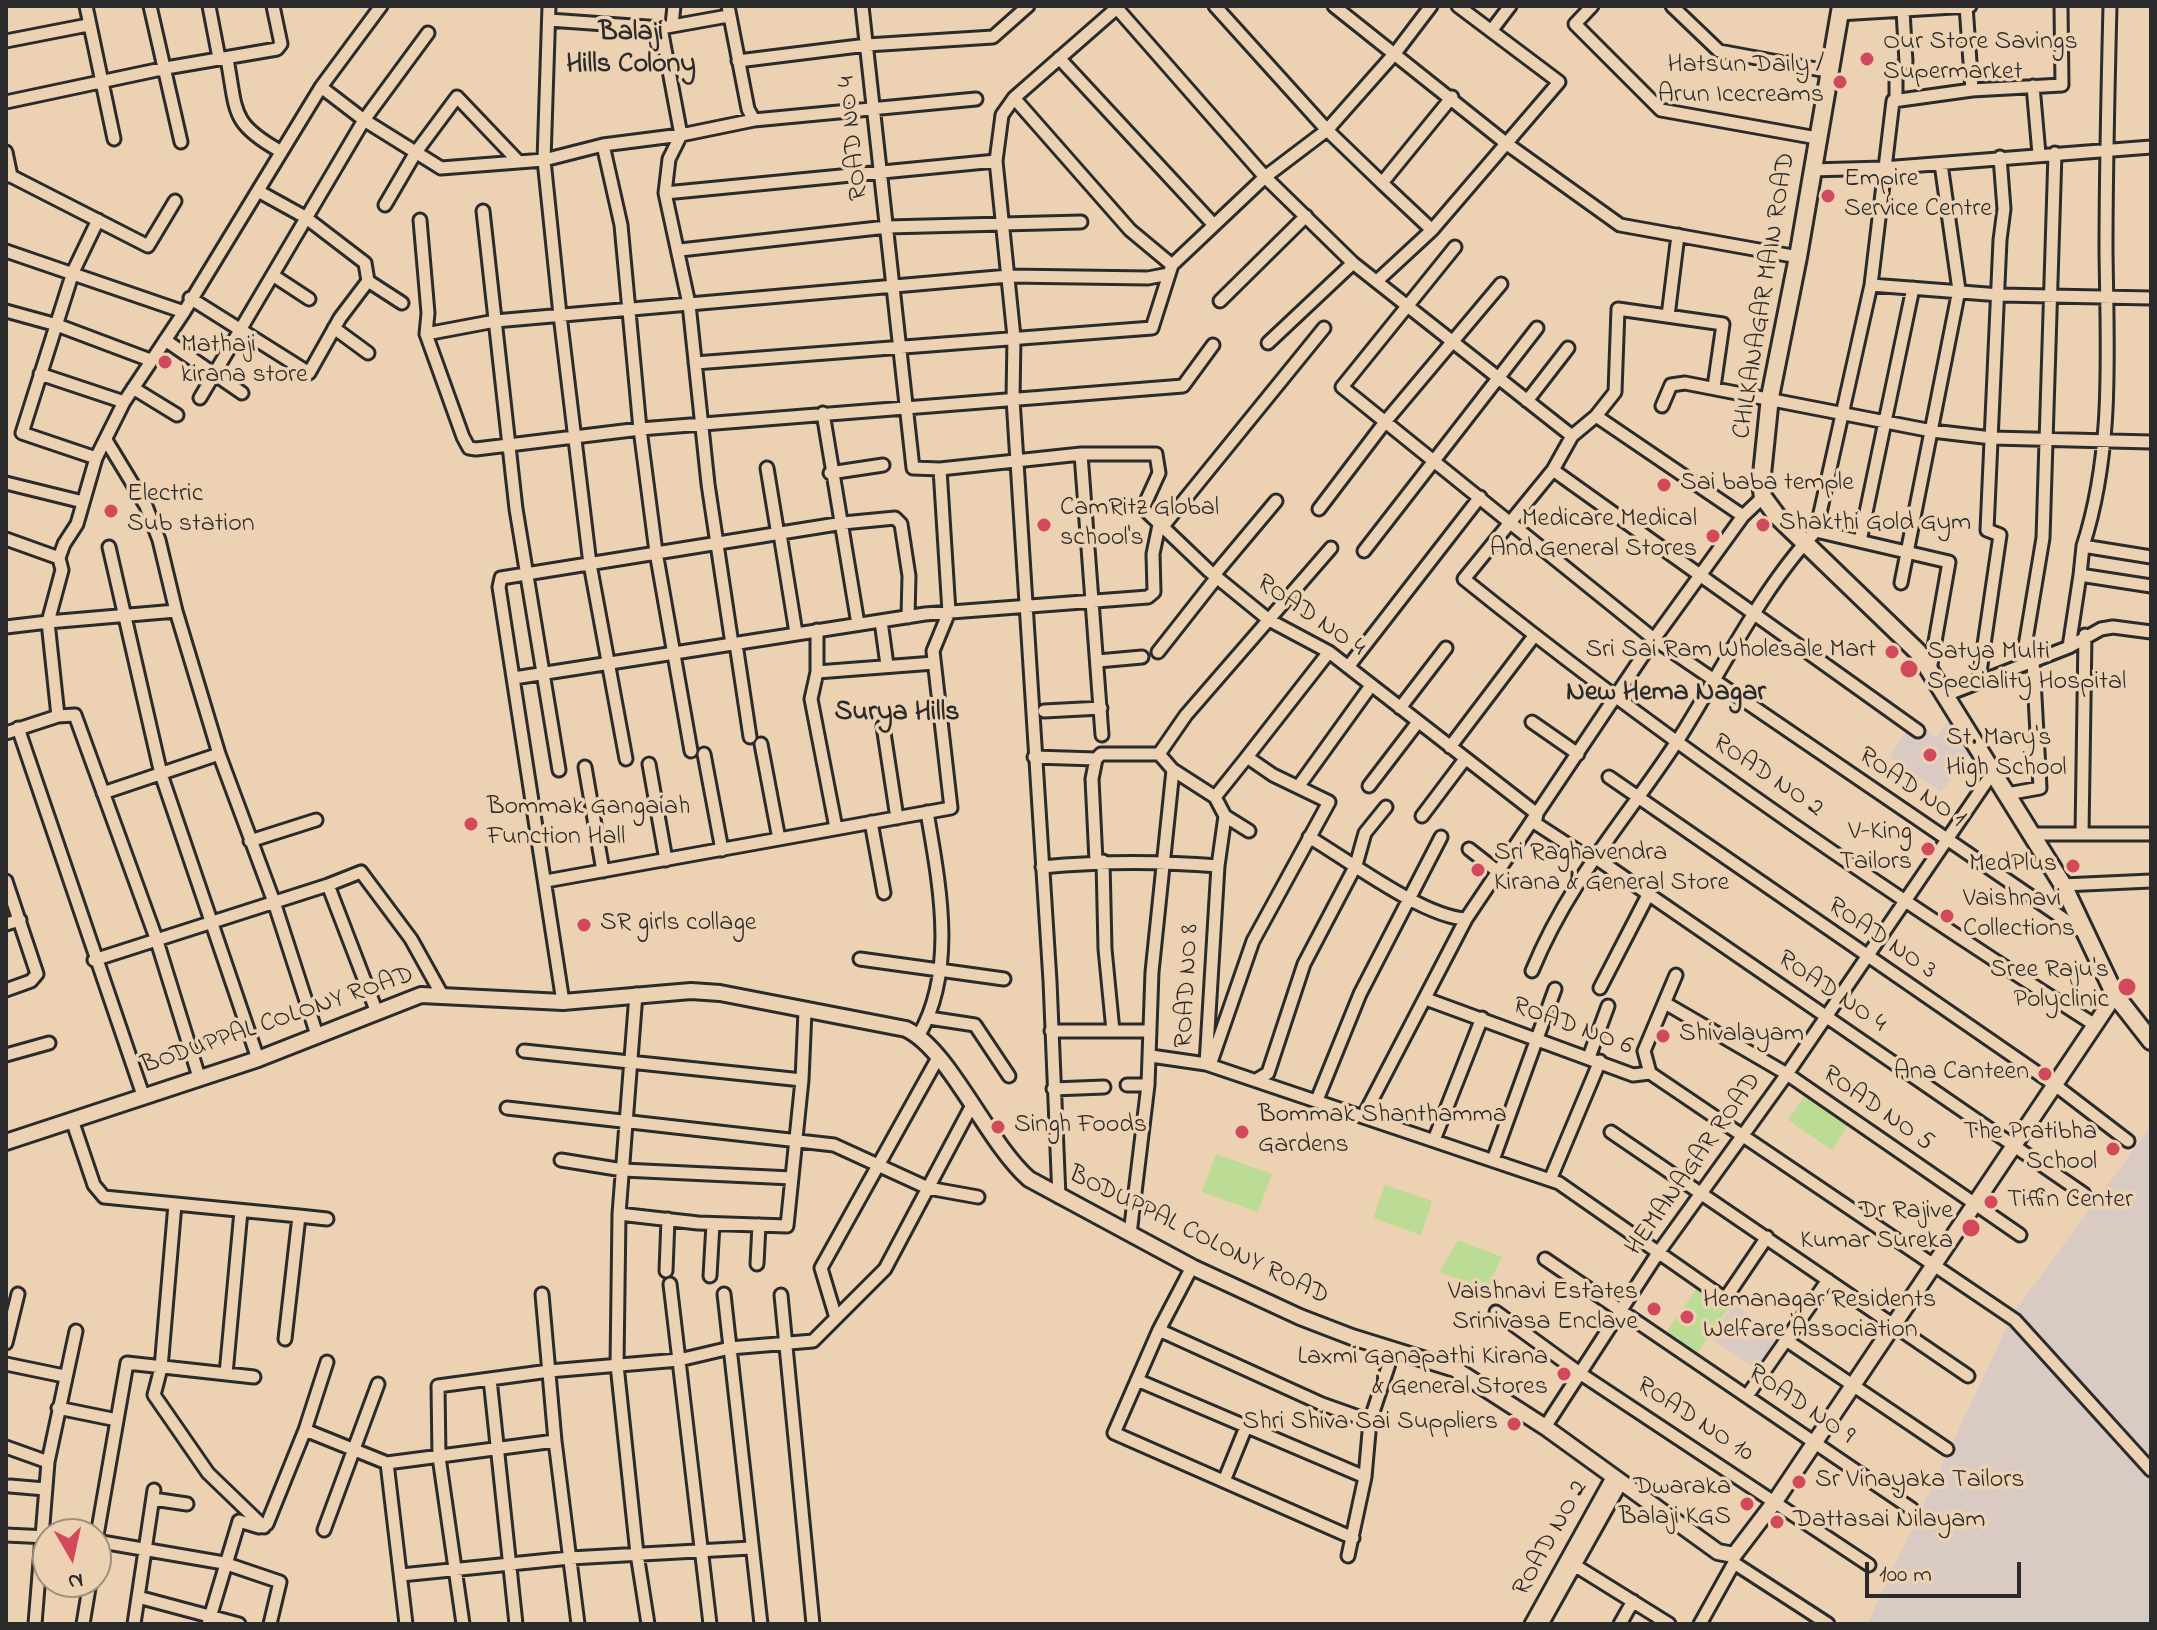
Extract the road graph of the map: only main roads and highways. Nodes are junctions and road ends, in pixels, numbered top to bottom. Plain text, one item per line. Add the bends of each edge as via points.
1 (1840, 10) edge
2 (2145, 1024) edge
3 (2151, 1041) edge

1 - 2 main road, CHILKANAGAR MAIN ROAD via 1770,397 1763,497 1810,537 1930,670 2063,885 2115,995
2 - 3 main road

